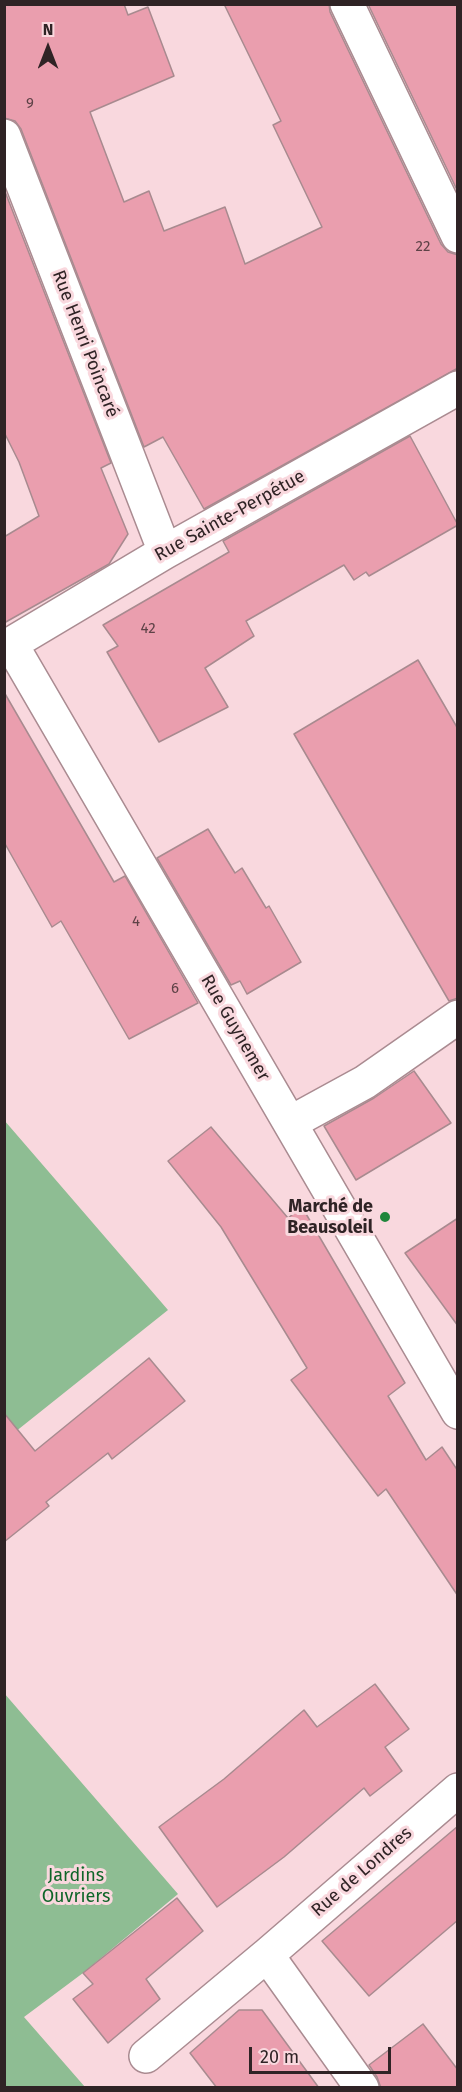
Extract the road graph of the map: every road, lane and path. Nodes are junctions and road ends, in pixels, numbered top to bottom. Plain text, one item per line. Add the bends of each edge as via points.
1 (347, 4) edge
2 (4, 136) edge
3 (458, 237) edge
4 (458, 388) edge
5 (165, 552) junction
6 (8, 646) edge
7 (458, 1017) edge
8 (290, 1123) junction
9 (458, 1412) edge
10 (458, 1790) edge
11 (267, 1955) junction
12 (146, 2056) dead end
13 (362, 2088) edge

1 - 3 street
2 - 5 street, Rue Henri Poincaré
4 - 5 street, Rue Sainte-Perpétue
5 - 6 street, Rue Sainte-Perpétue
6 - 8 street, Rue Guynemer
7 - 8 street via 365,1082
8 - 9 street, Rue Guynemer
10 - 11 street, Rue de Londres
11 - 12 street, Rue de Londres
11 - 13 street

